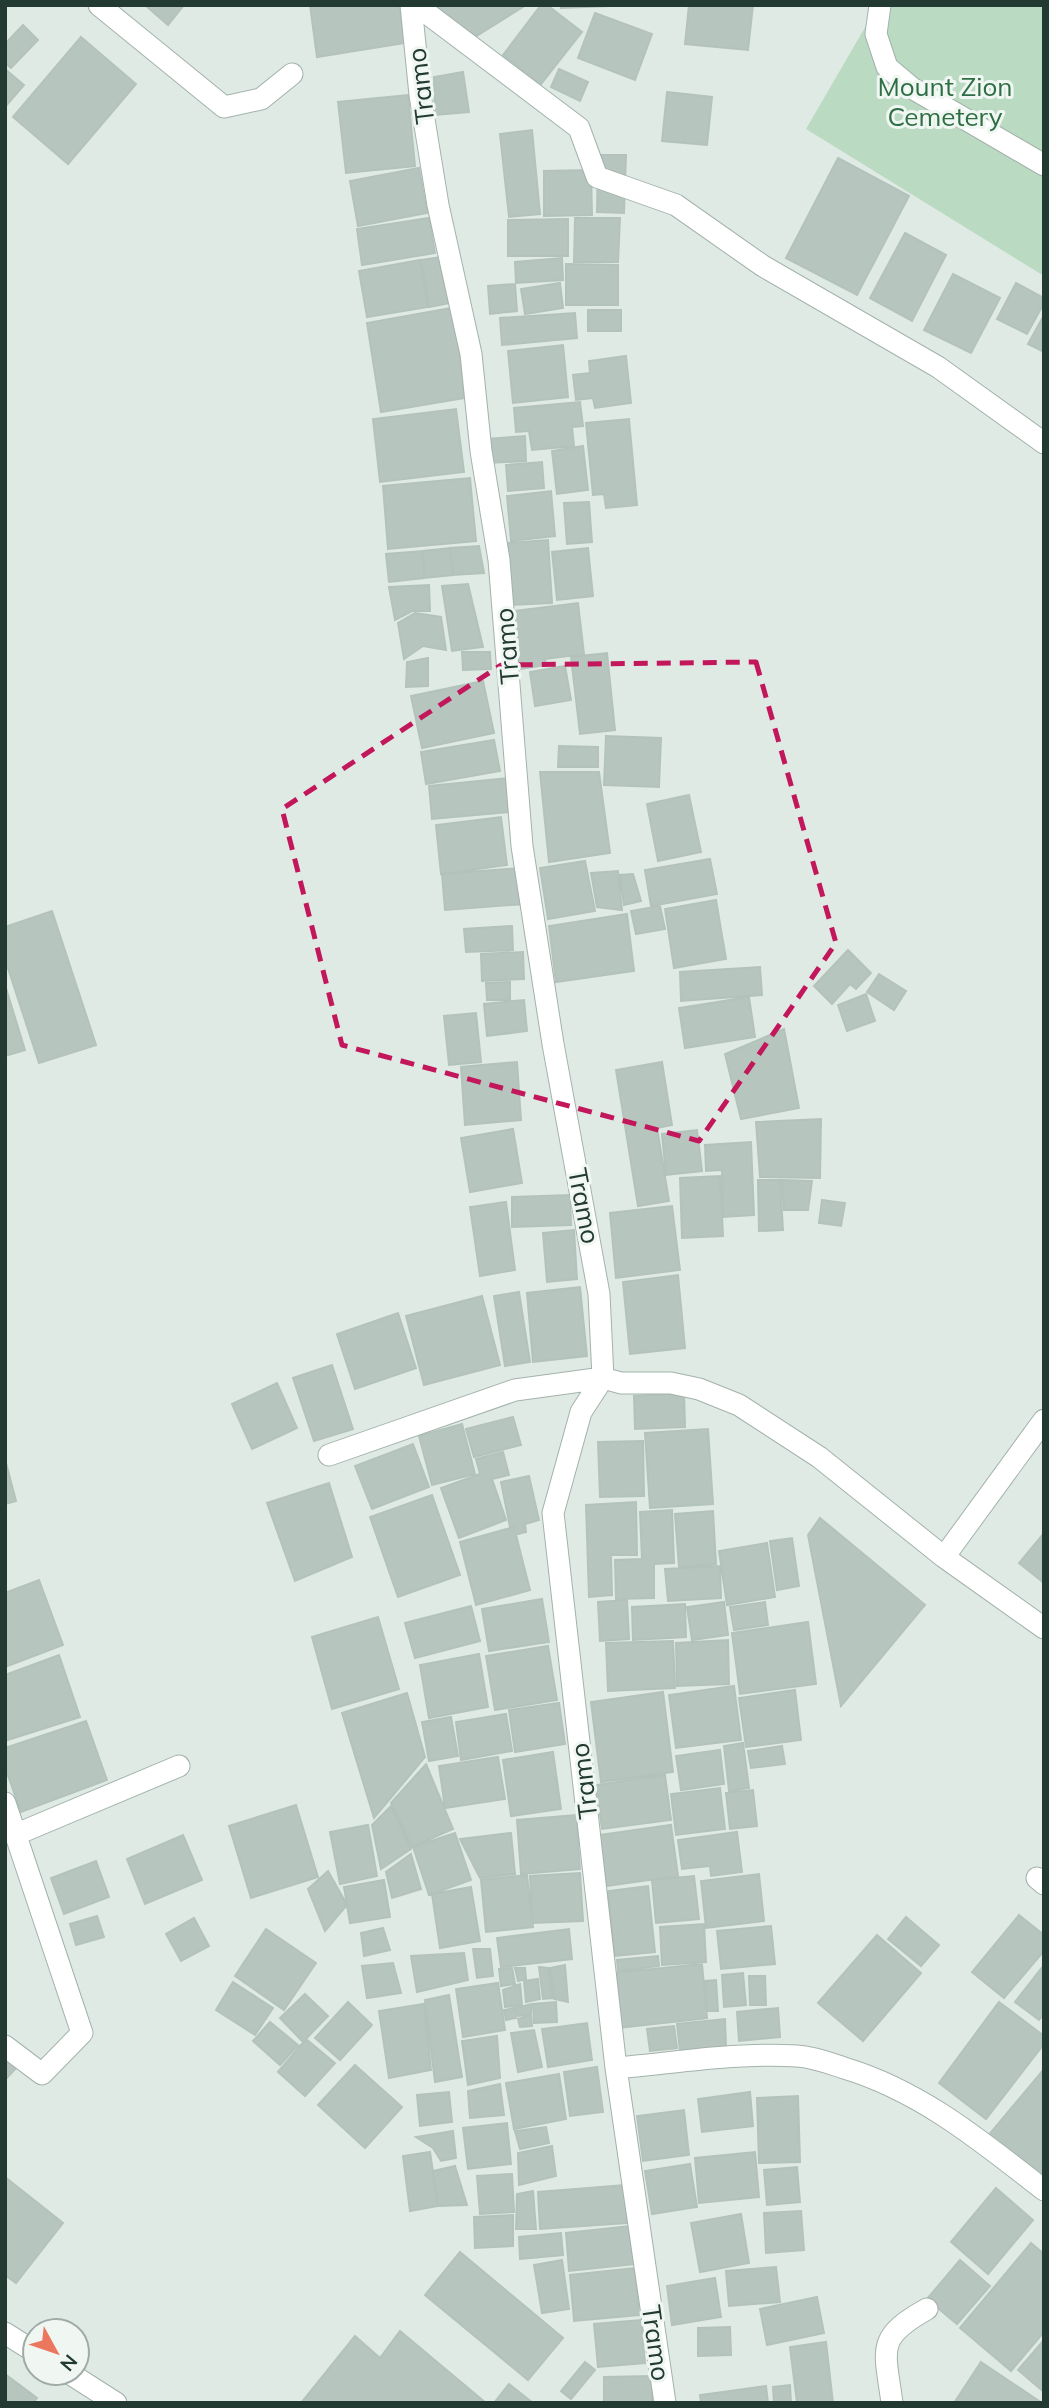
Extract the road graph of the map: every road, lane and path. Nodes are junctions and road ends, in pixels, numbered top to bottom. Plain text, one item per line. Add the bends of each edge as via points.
1 (99, 5) edge
2 (413, 5) edge
3 (880, 5) edge
4 (292, 74) dead end
5 (1044, 165) edge
6 (1044, 443) edge
7 (603, 1378) junction
8 (1041, 1430) edge
9 (329, 1455) dead end
10 (944, 1557) junction
11 (1044, 1628) edge
12 (179, 1766) dead end
13 (5, 1803) edge
14 (17, 1834) junction
15 (5, 2046) edge
16 (616, 2068) junction
17 (1044, 2190) edge
18 (927, 2309) dead end
19 (5, 2333) edge
20 (21, 2343) edge
21 (88, 2387) edge
22 (105, 2400) edge
23 (665, 2403) edge
24 (892, 2403) edge

1 - 4 street via 224,107 261,99
2 - 6 street via 579,128 597,177 676,205 764,266 938,367
2 - 7 street, Tramo via 420,94 438,205 471,354 505,615 522,846 553,1044 593,1251
3 - 5 street via 876,34 887,67 912,88
7 - 9 street via 515,1390
7 - 10 street via 621,1383 671,1383 738,1405 819,1457
7 - 16 street, Tramo via 581,1412 553,1513
8 - 10 street
10 - 11 street
12 - 14 street
13 - 14 street
14 - 15 street via 82,2033 42,2074
16 - 17 street via 758,2057 822,2060 868,2075 929,2105
16 - 23 street, Tramo
18 - 24 street via 903,2322 890,2336 885,2350
19 - 20 street
21 - 22 street

